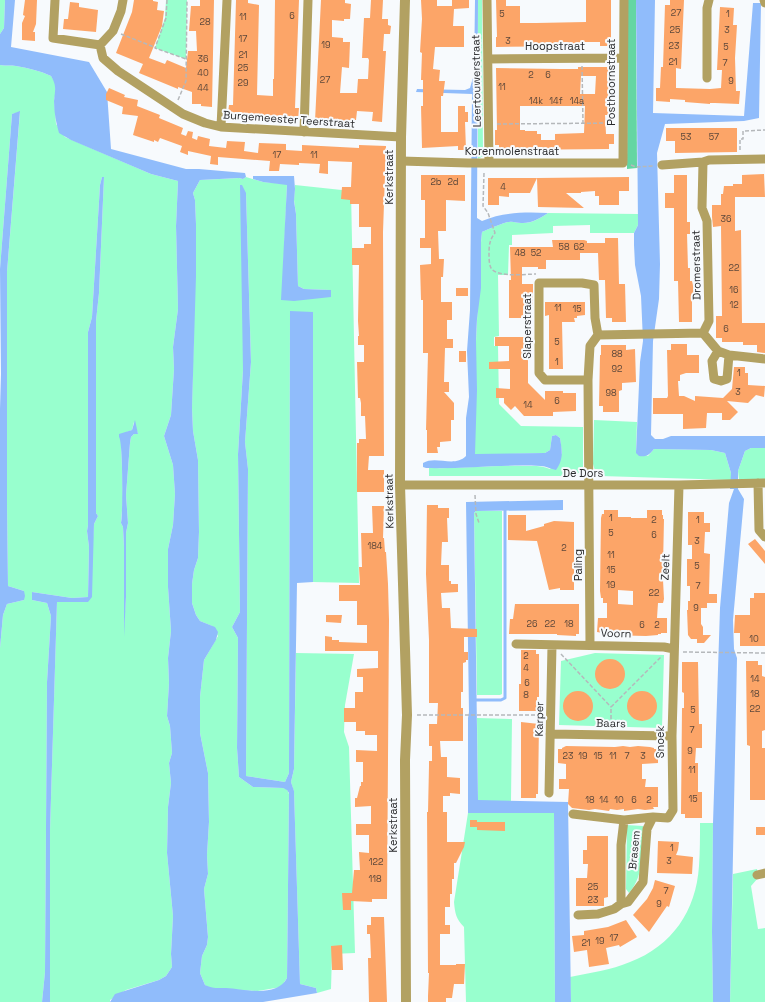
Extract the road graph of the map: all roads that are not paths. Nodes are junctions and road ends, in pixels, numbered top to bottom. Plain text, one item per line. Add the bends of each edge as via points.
1 (55, 0) edge
2 (123, 0) edge
3 (227, 0) edge
4 (308, 0) edge
5 (405, 0) edge
6 (487, 0) edge
7 (624, 0) edge
8 (709, 0) edge
9 (764, 0) edge
10 (765, 3) edge
11 (100, 45) junction
12 (488, 58) junction
13 (623, 58) junction
14 (707, 78) dead end
15 (221, 127) junction
16 (304, 132) junction
17 (401, 137) junction
18 (765, 159) edge
19 (401, 161) junction
20 (703, 162) junction
21 (484, 163) junction
22 (624, 163) joint
23 (662, 165) road end
24 (703, 333) junction
25 (598, 335) junction
26 (718, 351) junction
27 (729, 355) junction
28 (765, 359) edge
29 (588, 380) junction
30 (762, 483) edge
31 (589, 485) junction
32 (679, 485) junction
33 (400, 486) junction
34 (765, 537) edge
35 (516, 644) dead end
36 (552, 644) junction
37 (590, 644) junction
38 (674, 649) junction
39 (550, 734) junction
40 (672, 736) junction
41 (549, 793) dead end
42 (573, 814) dead end
43 (653, 817) junction
44 (624, 820) junction
45 (621, 904) junction
46 (578, 915) dead end
47 (406, 1002) edge

1 - 11 street via 53,38
2 - 11 street via 113,31
3 - 15 street
4 - 16 street
5 - 17 street, Kerkstraat
6 - 12 street, Leertouwerstraat
7 - 13 street, Posthoornstraat
8 - 14 street
9 - 10 street
11 - 15 street, Burgemeester Teerstraat via 103,58 118,71 183,114
12 - 13 street, Hoopstraat
12 - 21 street, Leertouwerstraat via 488,124
13 - 22 street, Posthoornstraat
15 - 16 street, Burgemeester Teerstraat
16 - 17 street, Burgemeester Teerstraat
17 - 19 street, Kerkstraat
18 - 20 street
19 - 21 street, Korenmolenstraat
19 - 33 street, Kerkstraat
20 - 23 street
20 - 24 street, Dromerstraat via 702,208 707,221 709,321
21 - 22 street, Korenmolenstraat
24 - 25 street
24 - 26 street
25 - 29 street via 590,346
25 - 29 street, Slaperstraat via 594,285 539,284 539,373 545,380
26 - 27 street
26 - 27 street via 712,361 714,379 727,379
27 - 28 street
29 - 31 street
30 - 32 street, De Dors
30 - 34 street via 759,530
31 - 32 street, De Dors
31 - 33 street, De Dors
31 - 37 street, Paling
32 - 38 street, Zeelt
33 - 47 street, Kerkstraat via 407,715
35 - 36 street, Voorn
36 - 37 street, Voorn
36 - 39 street, Karper
37 - 38 street, Voorn
38 - 40 street, Snoek
39 - 40 street, Baars
39 - 41 street, Karper
40 - 43 street, Snoek via 673,810 668,818
42 - 44 street, Brasem
43 - 44 street, Brasem
43 - 45 street, Brasem via 648,829 643,882 628,902
44 - 45 street, Brasem via 621,845
45 - 46 street, Brasem via 598,914

